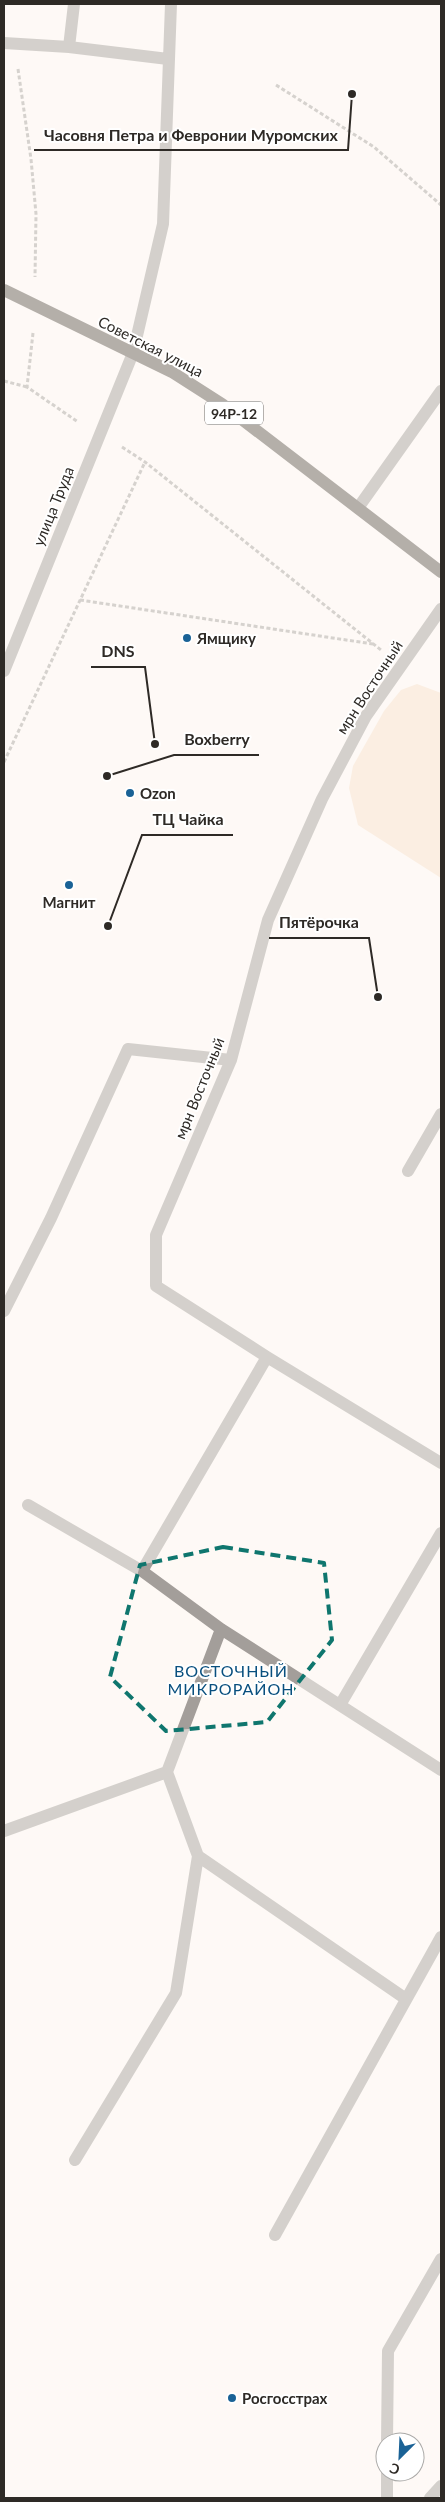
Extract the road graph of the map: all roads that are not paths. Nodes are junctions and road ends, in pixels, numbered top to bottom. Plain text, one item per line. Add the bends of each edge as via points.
1 (74, 4) edge
2 (171, 4) edge
3 (9, 43) edge
4 (69, 47) junction
5 (168, 60) junction
6 (4, 290) edge
7 (133, 353) junction
8 (441, 391) edge
9 (358, 508) junction
10 (441, 572) edge
11 (441, 609) edge
12 (8, 648) edge
13 (4, 671) edge
14 (231, 1060) junction
15 (441, 1114) edge
16 (408, 1171) dead end
17 (4, 1311) edge
18 (267, 1358) junction
19 (441, 1463) edge
20 (28, 1505) dead end
21 (441, 1533) edge
22 (142, 1571) junction
23 (220, 1629) junction
24 (340, 1705) junction
25 (441, 1770) edge
26 (167, 1772) junction
27 (4, 1831) edge
28 (198, 1856) junction
29 (441, 1937) edge
30 (406, 1999) junction
31 (75, 2160) dead end
32 (275, 2235) dead end
33 (441, 2259) edge
34 (387, 2432) edge
35 (387, 2482) edge
36 (441, 2486) edge
37 (387, 2498) edge
38 (430, 2498) edge

1 - 4 street
2 - 5 street, улица Труда
3 - 4 street
4 - 5 street
5 - 7 street, улица Труда via 163,224
6 - 7 main road, Советская улица / 94Р-12
7 - 9 main road, Советская улица / 94Р-12 via 172,372 222,404
7 - 12 street, улица Труда
8 - 9 street
9 - 10 main road, Советская улица / 94Р-12
11 - 14 street, мрн Восточный via 366,716 322,799 268,920
12 - 13 street, улица Труда
14 - 17 street via 128,1049 51,1218
14 - 18 street, мрн Восточный via 156,1235 156,1286
15 - 16 street
18 - 19 street, мрн Восточный
18 - 22 street
20 - 22 street
21 - 24 street
22 - 23 street
23 - 24 street
23 - 26 street
24 - 25 street
26 - 27 street
26 - 28 street
28 - 30 street
28 - 31 street via 176,1993
29 - 30 street
30 - 32 street
33 - 34 street via 388,2351
35 - 37 street
36 - 38 street

